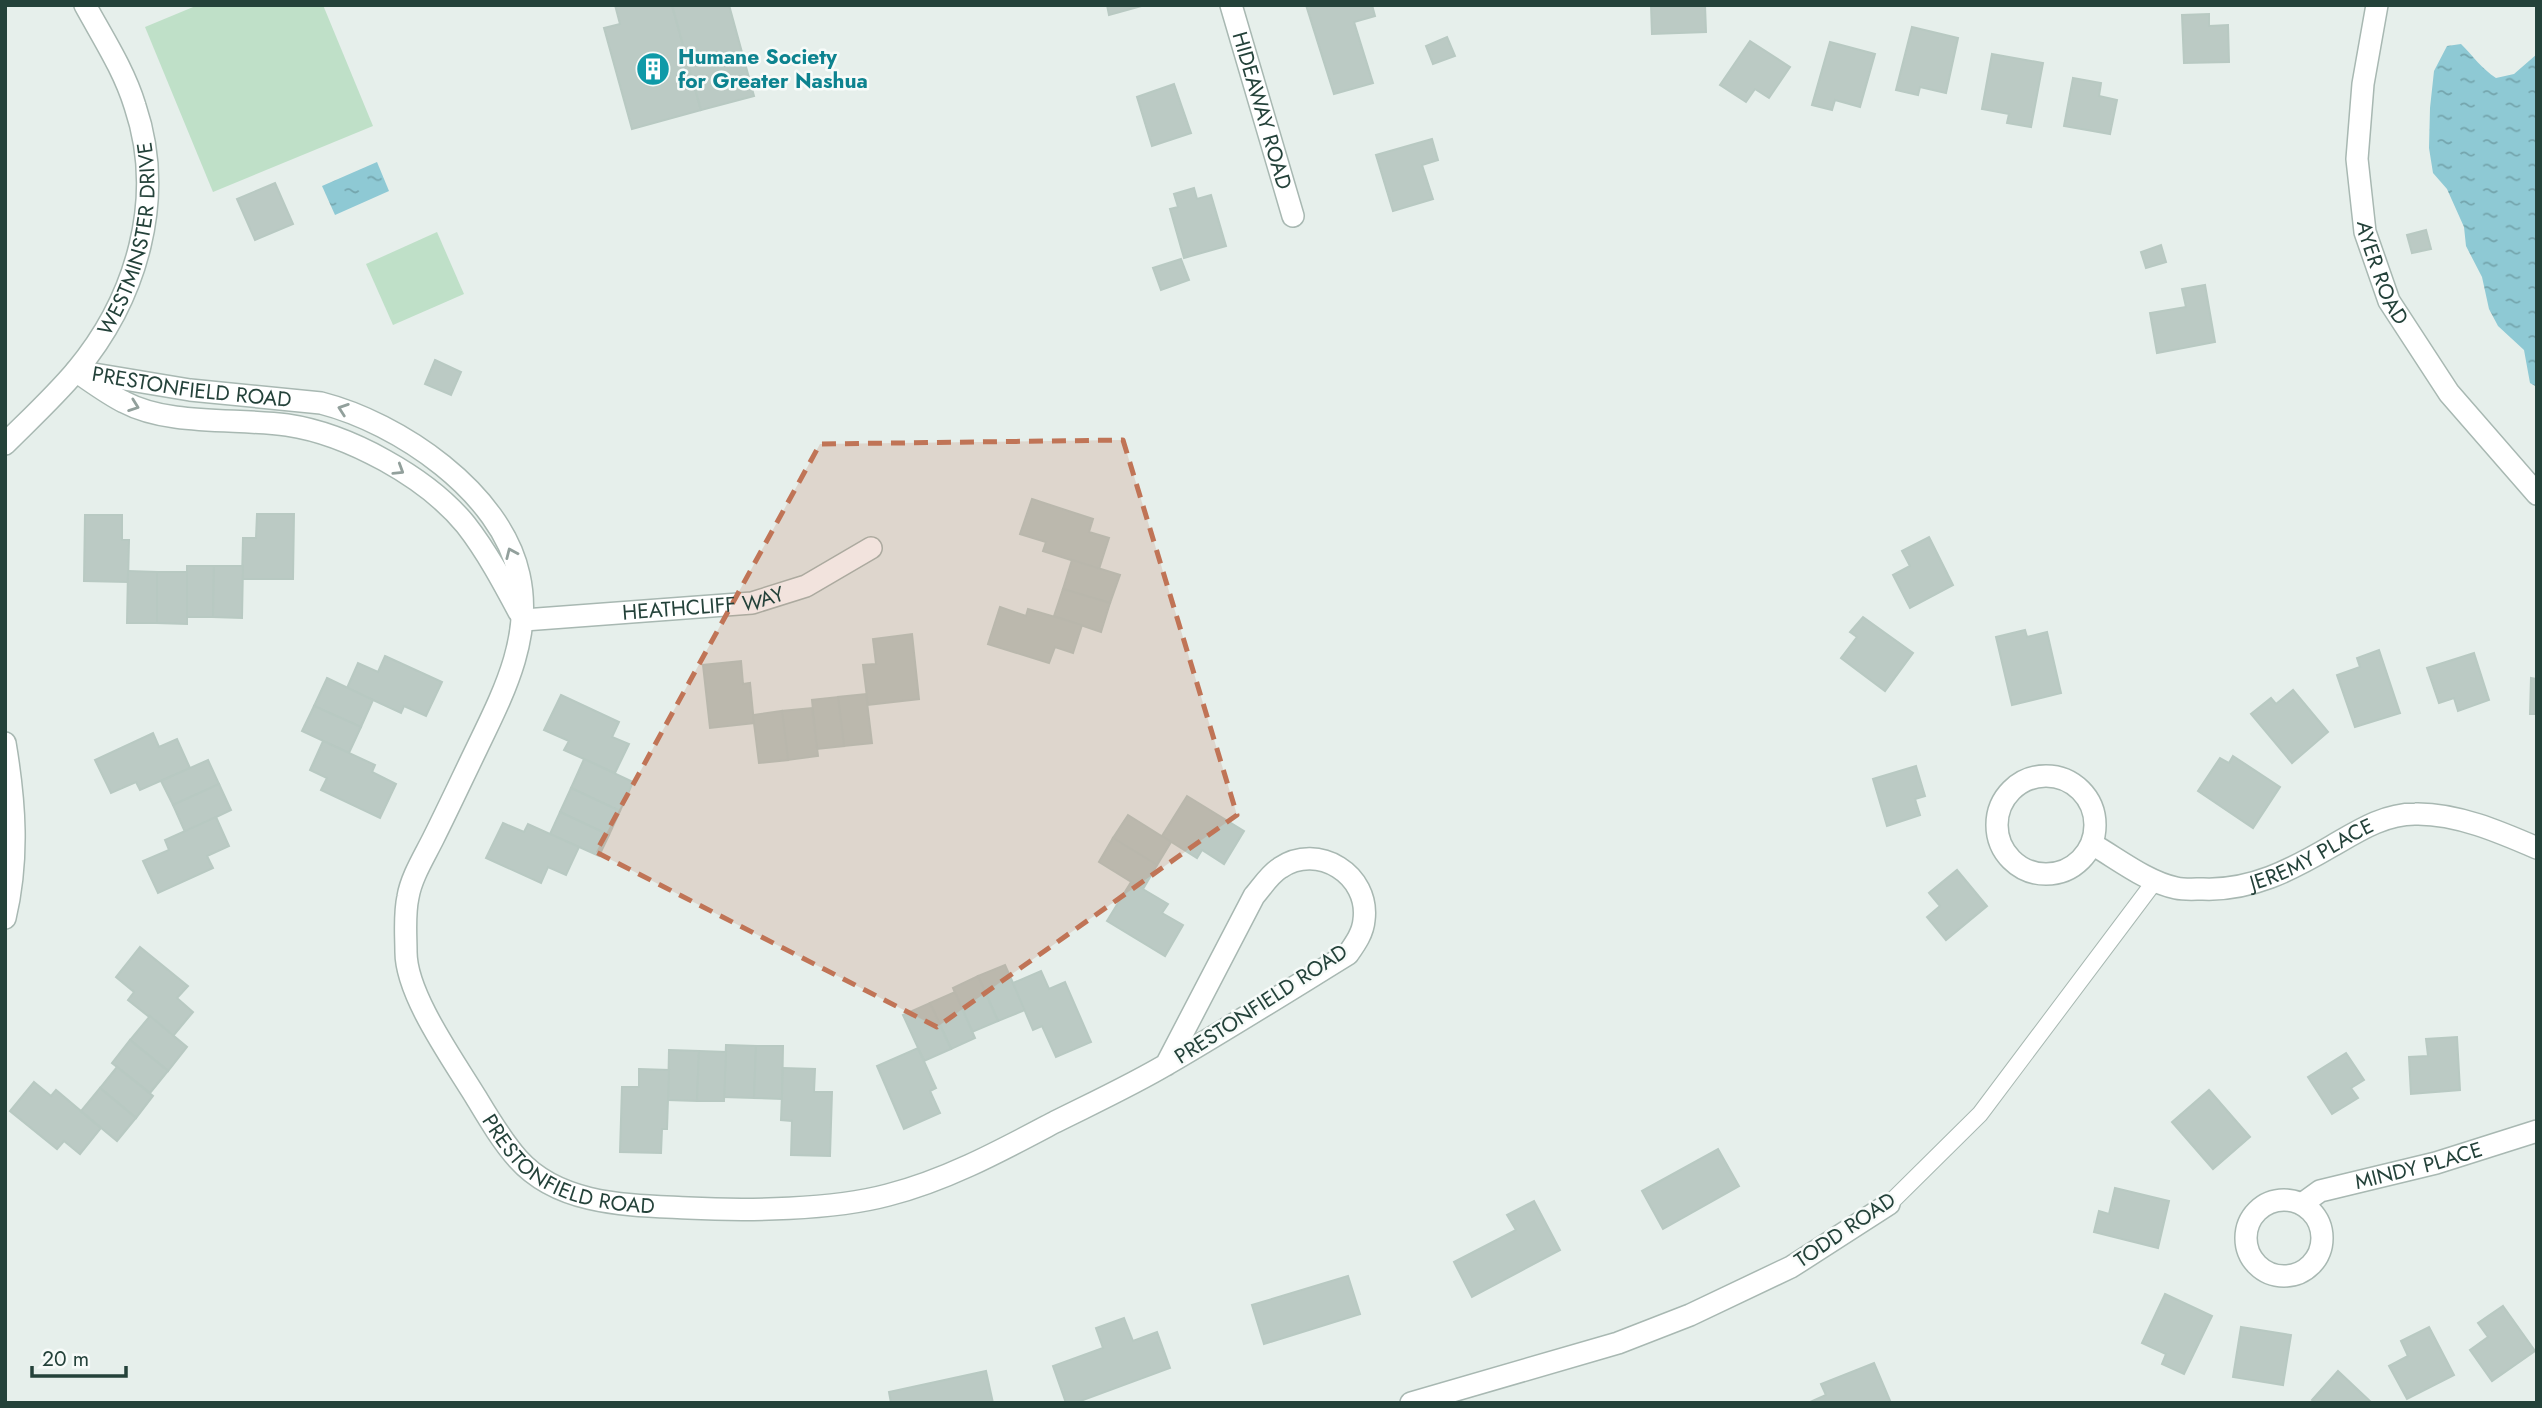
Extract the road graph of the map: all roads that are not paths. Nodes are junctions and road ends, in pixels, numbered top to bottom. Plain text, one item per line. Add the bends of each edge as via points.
1 (85, 5) edge
2 (1231, 5) edge
3 (2377, 5) edge
4 (1293, 216) dead end
5 (76, 371) junction
6 (5, 444) edge
7 (2537, 494) edge
8 (871, 548) dead end
9 (523, 620) junction
10 (5, 743) edge
11 (2092, 844) junction
12 (2537, 848) edge
13 (2155, 881) junction
14 (5, 918) edge
15 (1166, 1065) junction
16 (2537, 1130) edge
17 (2302, 1204) dead end
18 (1889, 1205) joint
19 (1411, 1403) edge

1 - 5 street, WESTMINSTER DRIVE via 135,106 148,174 148,210 129,282 108,325
2 - 4 street, HIDEAWAY ROAD
3 - 7 street, AYER ROAD via 2363,84 2357,159 2365,232 2389,301 2449,393
5 - 6 street, WESTMINSTER DRIVE
5 -> 9 street, PRESTONFIELD ROAD via 124,402 156,414 287,425 319,432 374,456 438,498 464,523
9 -> 5 street, PRESTONFIELD ROAD via 519,573 494,520 452,474 388,430 321,402 190,390
8 - 9 street, HEATHCLIFF WAY via 806,586 752,603
9 - 15 street, PRESTONFIELD ROAD via 510,680 408,896 406,961 416,995 489,1119 519,1161 546,1182 583,1198 626,1205 723,1210 884,1197 942,1178
10 - 14 street via 15,841 13,884
11 - 11 street via 2094,813 2076,786 2062,779 2046,776 2017,786 1999,813 2001,845 2023,868 2039,874 2070,868
11 - 13 street, JEREMY PLACE
12 - 13 street, JEREMY PLACE via 2449,817 2414,814 2382,819 2263,881 2227,890 2177,888
13 - 18 lane, TODD ROAD via 1980,1114
15 - 15 street, PRESTONFIELD ROAD via 1348,954 1359,939 1365,904 1348,873 1332,863 1297,860 1280,867 1267,880 1254,896
16 - 17 street, MINDY PLACE via 2436,1163 2320,1191
18 - 19 street, TODD ROAD via 1791,1267 1690,1315 1618,1343

